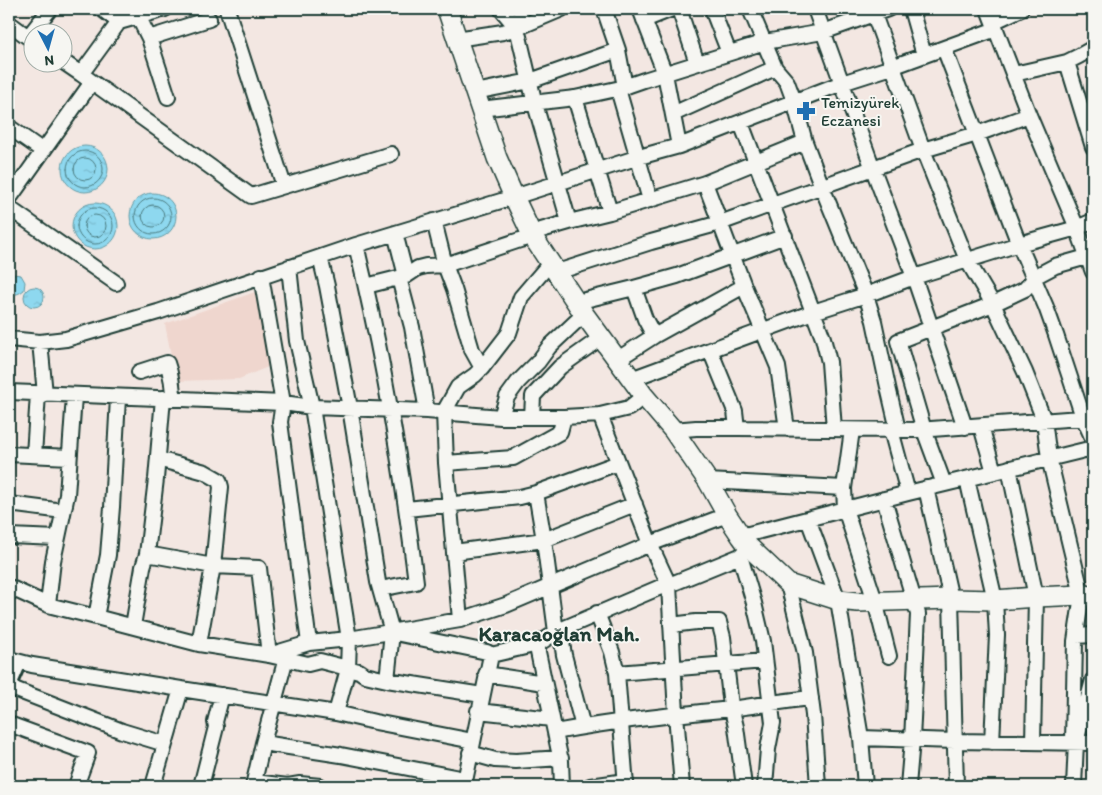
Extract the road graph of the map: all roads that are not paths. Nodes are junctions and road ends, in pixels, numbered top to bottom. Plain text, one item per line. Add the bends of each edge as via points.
1 (50, 9) edge
2 (102, 9) edge
3 (165, 9) edge
4 (227, 9) edge
5 (447, 9) edge
6 (501, 9) edge
7 (522, 9) edge
8 (562, 9) edge
9 (604, 9) edge
10 (672, 9) edge
11 (680, 9) edge
12 (712, 9) edge
13 (750, 9) edge
14 (815, 9) edge
15 (888, 9) edge
16 (911, 9) edge
17 (1021, 9) edge
18 (873, 11) edge
19 (642, 14) edge
20 (138, 16) junction
21 (209, 19) dead end
22 (993, 20) edge
23 (41, 22) edge
24 (119, 22) junction
25 (9, 23) edge
26 (517, 28) junction
27 (22, 32) edge
28 (823, 32) junction
29 (149, 38) junction
30 (456, 39) junction
31 (765, 42) junction
32 (944, 48) junction
33 (1093, 48) edge
34 (618, 50) junction
35 (728, 53) junction
36 (924, 55) junction
37 (1067, 62) junction
38 (697, 63) junction
39 (72, 67) edge
40 (892, 67) junction
41 (775, 68) junction
42 (665, 74) junction
43 (1014, 74) junction
44 (87, 78) junction
45 (530, 80) junction
46 (842, 83) junction
47 (622, 88) junction
48 (168, 97) dead end
49 (575, 98) junction
50 (477, 101) junction
51 (794, 101) junction
52 (535, 104) junction
53 (673, 114) junction
54 (1029, 115) junction
55 (741, 123) junction
56 (9, 127) edge
57 (977, 134) junction
58 (805, 142) junction
59 (1093, 144) edge
60 (679, 146) junction
61 (923, 150) junction
62 (43, 151) junction
63 (392, 154) dead end
64 (639, 158) junction
65 (756, 162) junction
66 (873, 169) junction
67 (598, 170) junction
68 (558, 183) junction
69 (705, 183) junction
70 (284, 186) junction
71 (822, 187) junction
72 (514, 197) junction
73 (9, 199) edge
74 (650, 200) junction
75 (773, 205) junction
76 (9, 208) edge
77 (610, 212) junction
78 (434, 221) junction
79 (1093, 221) edge
80 (569, 222) junction
81 (720, 223) junction
82 (1077, 228) junction
83 (395, 233) junction
84 (532, 235) junction
85 (785, 236) junction
86 (1019, 244) junction
87 (356, 245) junction
88 (732, 256) junction
89 (320, 257) junction
90 (1087, 257) junction
91 (967, 260) junction
92 (446, 265) junction
93 (289, 267) junction
94 (554, 267) junction
95 (1093, 272) edge
96 (262, 276) junction
97 (403, 277) junction
98 (914, 277) junction
99 (1034, 279) junction
100 (116, 283) dead end
101 (366, 286) junction
102 (744, 286) junction
103 (634, 288) junction
104 (866, 295) junction
105 (993, 304) junction
106 (580, 308) junction
107 (814, 312) junction
108 (932, 329) junction
109 (763, 331) junction
110 (654, 336) junction
111 (602, 337) junction
112 (9, 339) edge
113 (40, 342) junction
114 (710, 350) junction
115 (618, 360) junction
116 (482, 368) junction
117 (139, 372) dead end
118 (631, 379) junction
119 (9, 392) edge
120 (42, 394) junction
121 (74, 396) junction
122 (644, 396) junction
123 (118, 398) junction
124 (168, 399) junction
125 (283, 404) junction
126 (312, 407) junction
127 (350, 408) junction
128 (390, 409) junction
129 (427, 411) junction
130 (444, 412) junction
131 (600, 415) junction
132 (502, 417) junction
133 (532, 417) junction
134 (564, 417) junction
135 (1088, 417) edge
136 (1044, 420) junction
137 (981, 426) junction
138 (965, 427) junction
139 (737, 428) junction
140 (787, 429) junction
141 (834, 429) junction
142 (673, 430) junction
143 (852, 430) junction
144 (894, 430) junction
145 (924, 430) junction
146 (1093, 439) edge
147 (1093, 448) edge
148 (9, 454) edge
149 (34, 455) junction
150 (70, 457) junction
151 (1049, 458) junction
152 (158, 459) junction
153 (446, 463) junction
154 (618, 463) junction
155 (1009, 468) junction
156 (994, 472) junction
157 (967, 478) junction
158 (708, 481) junction
159 (944, 484) junction
160 (844, 488) junction
161 (926, 488) junction
162 (536, 493) junction
163 (908, 493) junction
164 (884, 499) junction
165 (9, 504) edge
166 (635, 504) junction
167 (450, 505) junction
168 (407, 509) junction
169 (846, 509) junction
170 (63, 511) junction
171 (727, 515) junction
172 (808, 519) junction
173 (9, 536) edge
174 (58, 538) junction
175 (544, 540) junction
176 (650, 544) junction
177 (743, 546) junction
178 (454, 552) junction
179 (147, 554) junction
180 (213, 566) junction
181 (788, 584) junction
182 (668, 585) junction
183 (549, 586) junction
184 (9, 587) edge
185 (380, 589) junction
186 (1088, 596) edge
187 (1036, 597) junction
188 (952, 599) junction
189 (838, 600) junction
190 (912, 600) junction
191 (995, 600) junction
192 (875, 601) junction
193 (48, 605) junction
194 (598, 613) junction
195 (96, 616) junction
196 (460, 620) junction
197 (671, 625) junction
198 (133, 626) junction
199 (558, 631) junction
200 (392, 632) junction
201 (1093, 635) edge
202 (1076, 636) junction
203 (349, 639) junction
204 (309, 642) junction
205 (199, 644) junction
206 (538, 644) junction
207 (269, 655) junction
208 (491, 655) junction
209 (889, 656) dead end
210 (286, 658) junction
211 (14, 660) edge
212 (765, 661) junction
213 (727, 664) junction
214 (348, 669) junction
215 (673, 669) junction
216 (617, 673) junction
217 (486, 674) junction
218 (387, 680) junction
219 (1093, 680) edge
220 (544, 683) junction
221 (9, 686) edge
222 (181, 689) junction
223 (222, 695) junction
224 (482, 695) junction
225 (811, 698) junction
226 (1091, 700) edge
227 (274, 703) junction
228 (770, 703) junction
229 (732, 708) junction
230 (478, 711) junction
231 (336, 713) junction
232 (676, 714) junction
233 (552, 718) junction
234 (621, 722) junction
235 (9, 724) edge
236 (582, 727) junction
237 (555, 732) junction
238 (861, 738) junction
239 (912, 740) junction
240 (955, 741) junction
241 (992, 742) junction
242 (1032, 742) junction
243 (1074, 742) junction
244 (262, 743) junction
245 (1093, 743) edge
246 (165, 744) junction
247 (471, 747) junction
248 (561, 758) junction
249 (464, 783) edge
250 (254, 784) edge
251 (626, 784) edge
252 (79, 786) edge
253 (153, 786) edge
254 (201, 786) edge
255 (320, 786) edge
256 (562, 786) edge
257 (590, 786) edge
258 (682, 786) edge
259 (744, 786) edge
260 (765, 786) edge
261 (818, 786) edge
262 (865, 786) edge
263 (908, 786) edge
264 (956, 786) edge
265 (1074, 786) edge

1 - 23 street
2 - 24 street
3 - 20 street
4 - 70 street
5 - 30 main road
6 - 26 street
7 - 26 street
8 - 26 street
9 - 34 street
10 - 19 street
11 - 38 street
12 - 35 street
13 - 31 street
14 - 28 street
15 - 18 street
16 - 36 street
17 - 22 street
18 - 28 street
18 - 40 street
19 - 42 street
20 - 24 street
20 - 29 street
21 - 29 street
22 - 32 street
22 - 43 street
24 - 44 street
25 - 27 street
26 - 30 street
26 - 45 street
28 - 31 street
28 - 46 street
29 - 48 street
30 - 50 main road
31 - 35 street
31 - 41 street
32 - 36 street
32 - 57 street
33 - 37 street
34 - 45 street
34 - 47 street
35 - 38 street
36 - 40 street
37 - 43 street
37 - 59 street
38 - 42 street
39 - 44 street
40 - 46 street
40 - 61 street
41 - 51 street via 787,82
41 - 53 street
42 - 47 street
42 - 53 street
43 - 54 street
44 - 62 street
44 - 70 street via 251,196
45 - 50 street
45 - 52 street
46 - 51 street
46 - 66 street
47 - 49 street
47 - 64 street
49 - 52 street
49 - 67 street
50 - 52 street
50 - 72 main road
51 - 55 street
51 - 58 street
52 - 68 street
53 - 60 street
54 - 57 street
54 - 82 street
55 - 60 street
55 - 65 street
56 - 62 street
57 - 61 street
57 - 86 street
58 - 65 street
58 - 71 street
60 - 64 street
61 - 66 street
61 - 91 street
62 - 73 street
63 - 70 street
64 - 67 street
64 - 74 street
65 - 69 street
65 - 75 street
66 - 71 street
66 - 98 street
67 - 68 street
67 - 77 street
68 - 72 street
68 - 80 street
69 - 74 street
69 - 81 street
71 - 75 street
71 - 104 street
72 - 78 street
72 - 84 main road
74 - 77 street
75 - 81 street
75 - 85 street
76 - 100 street
77 - 80 street
78 - 83 street
78 - 92 street
79 - 82 street
80 - 84 street
81 - 88 street
81 - 94 street
82 - 86 street
82 - 90 street
83 - 87 street
83 - 97 street
84 - 92 street
84 - 94 main road
85 - 88 street
85 - 107 street
86 - 91 street
86 - 99 street
87 - 89 street
87 - 101 street
88 - 102 street
88 - 103 street
89 - 93 street
89 - 127 street
90 - 95 street
90 - 99 street via 1055,266
91 - 98 street
91 - 105 street
92 - 97 street via 418,268
92 - 116 street via 472,350
93 - 96 street
93 - 126 street via 297,341
94 - 106 main road
94 - 116 street via 521,297 509,332
96 - 113 street via 140,317 66,339
96 - 125 street
97 - 101 street
97 - 129 street
98 - 104 street
98 - 108 street
99 - 105 street via 1025,289
99 - 135 street
101 - 128 street
102 - 109 street
102 - 110 street
103 - 106 street
103 - 110 street
104 - 107 street
104 - 144 street via 888,387
105 - 108 street
105 - 136 street
106 - 111 main road
106 - 132 street via 507,397
107 - 109 street
107 - 141 street via 829,362
108 - 138 street
108 - 145 street via 898,341
109 - 114 street
109 - 140 street via 778,367
110 - 115 street
111 - 115 main road
111 - 133 street via 560,367 533,396
112 - 113 street
113 - 120 street
114 - 118 street
114 - 139 street via 735,410
115 - 118 main road
116 - 130 street via 458,387
117 - 124 street via 167,363 172,381
118 - 122 main road
119 - 120 street
120 - 121 street
120 - 149 street
121 - 123 street
121 - 150 street
122 - 131 street via 629,408
122 - 142 main road
123 - 124 street
123 - 195 street via 109,546
124 - 125 street
124 - 152 street
125 - 126 street
125 - 204 street via 280,422
126 - 127 street
126 - 203 street
127 - 128 street
127 - 185 street
128 - 129 street
128 - 168 street
129 - 130 street
130 - 132 street
130 - 153 street
131 - 134 street
131 - 154 street
132 - 133 street
133 - 134 street
134 - 153 street via 560,432 513,458
135 - 136 street
135 - 146 street
136 - 137 street
136 - 151 street
137 - 138 street
137 - 156 street
138 - 145 street
139 - 140 street
139 - 142 street
140 - 141 street
141 - 143 street
142 - 158 main road
143 - 144 street
143 - 160 street
144 - 145 street
144 - 163 street
145 - 159 street
147 - 151 street
148 - 149 street
149 - 150 street
150 - 170 street
151 - 155 street
151 - 186 street
152 - 179 street
152 - 180 street via 206,472 219,480
153 - 167 street
154 - 162 street
154 - 166 street
155 - 156 street
155 - 187 street
156 - 157 street
157 - 159 street
157 - 191 street
158 - 160 street
158 - 171 main road
159 - 161 street
160 - 169 street
161 - 163 street
161 - 188 street
162 - 167 street
162 - 175 street
163 - 164 street
164 - 169 street
164 - 190 street
165 - 170 street
166 - 175 street
166 - 176 street
167 - 168 street
167 - 178 street
168 - 185 street via 416,582
169 - 172 street
169 - 192 street
170 - 174 street
171 - 176 street
171 - 177 main road
172 - 177 street
172 - 189 street
173 - 174 street
174 - 193 street
175 - 178 street
175 - 183 street
176 - 182 street
176 - 183 street
177 - 181 main road
177 - 182 street
177 - 212 street
178 - 196 street
179 - 180 street
179 - 198 street
180 - 205 street
180 - 207 street via 259,568
181 - 189 main road
181 - 225 street via 805,653
182 - 194 street
182 - 197 street
183 - 196 street
183 - 199 street
184 - 193 street
185 - 200 street
186 - 187 main road
186 - 202 street
187 - 191 main road
187 - 242 street
188 - 190 main road
188 - 191 main road
188 - 240 street
189 - 192 main road
189 - 238 street
190 - 192 main road
190 - 239 street via 918,614
191 - 241 street via 997,650
192 - 209 street
193 - 195 street
194 - 199 street
194 - 216 street
195 - 198 street
196 - 200 street
197 - 213 street via 719,622
197 - 215 street
198 - 205 street
199 - 206 street
199 - 236 street
200 - 203 street
200 - 208 street
200 - 218 street
201 - 202 street
202 - 243 street
203 - 204 street
203 - 214 street
204 - 207 street
205 - 207 street
206 - 208 street
206 - 220 street
207 - 210 street
208 - 217 street
210 - 214 street via 308,664 320,661
210 - 227 street
211 - 221 street
211 - 222 street
212 - 213 street
212 - 228 street
213 - 215 street
213 - 229 street
214 - 218 street
214 - 231 street
215 - 216 street
215 - 232 street
216 - 234 street
217 - 220 street
217 - 224 street
218 - 224 street
219 - 226 street
220 - 233 street
221 - 246 street via 122,731
222 - 223 street
222 - 246 street
223 - 227 street
223 - 254 street
224 - 230 street
225 - 228 street
225 - 261 street
226 - 243 street
227 - 231 street
227 - 244 street
228 - 229 street
228 - 260 street via 773,723
229 - 232 street
229 - 259 street
230 - 233 street
230 - 247 street
231 - 247 street
232 - 234 street
232 - 258 street
233 - 237 street
234 - 236 street
234 - 251 street
235 - 252 street via 88,753
236 - 237 street
237 - 248 street
238 - 239 street
238 - 262 street
239 - 240 street
239 - 263 street
240 - 241 street
240 - 264 street
241 - 242 street
242 - 243 street
243 - 245 street
243 - 265 street
244 - 249 street via 341,755
244 - 250 street
246 - 253 street
247 - 248 street via 495,760
247 - 249 street
248 - 256 street
250 - 255 street
251 - 257 street

